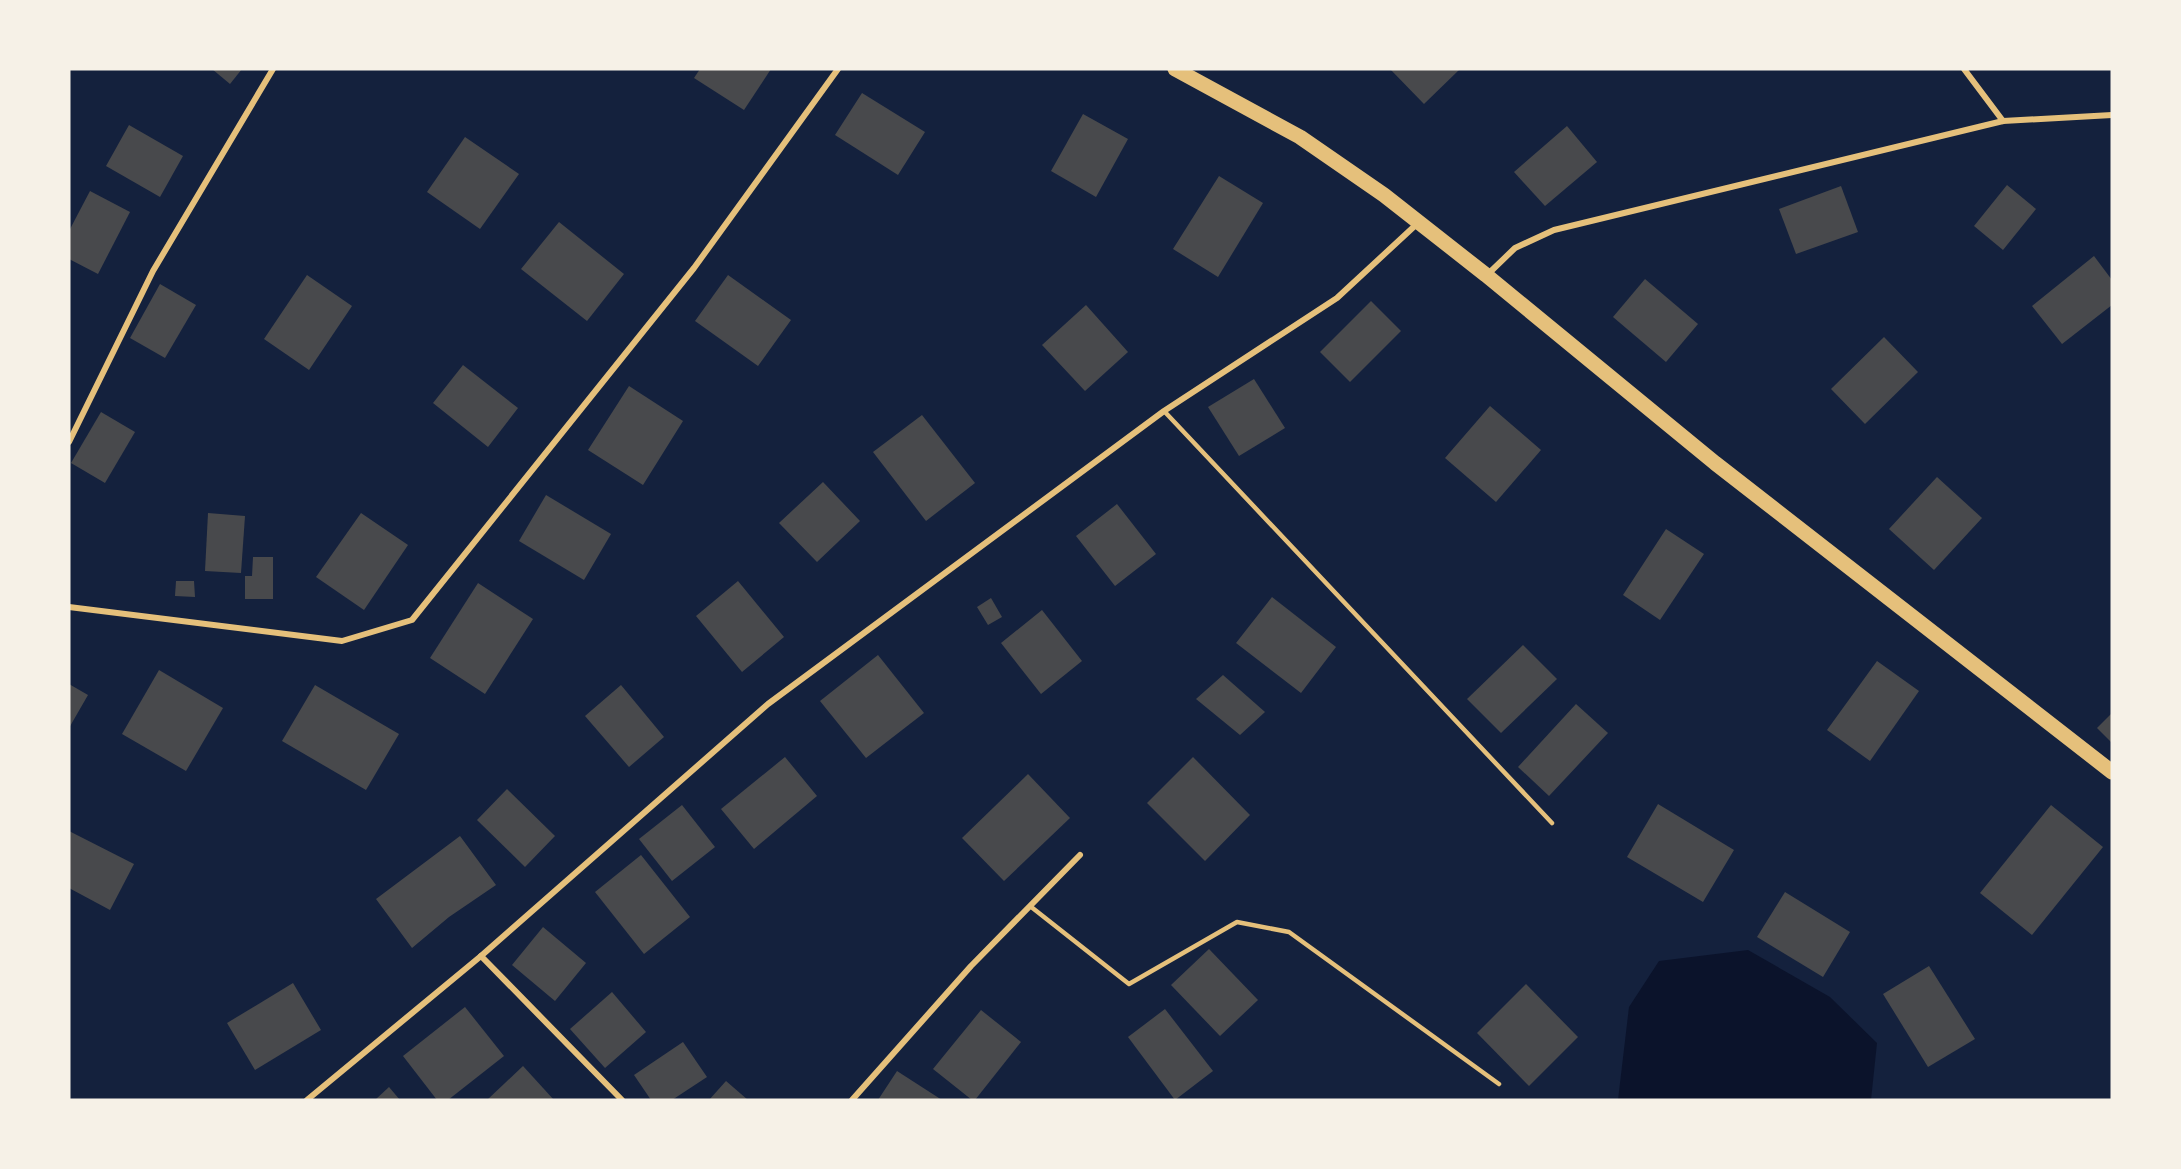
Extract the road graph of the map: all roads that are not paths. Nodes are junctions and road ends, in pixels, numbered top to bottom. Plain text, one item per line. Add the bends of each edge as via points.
1 (273, 69) edge
2 (838, 69) edge
3 (1175, 69) edge
4 (1964, 69) edge
5 (2112, 115) edge
6 (2003, 121) junction
7 (1419, 222) junction
8 (1486, 275) junction
9 (1164, 411) junction
10 (69, 442) edge
11 (69, 607) edge
12 (2112, 772) edge
13 (1552, 823) dead end
14 (1080, 855) dead end
15 (1030, 906) junction
16 (481, 956) junction
17 (1499, 1084) dead end
18 (307, 1100) edge
19 (622, 1100) edge
20 (852, 1100) edge

1 - 10 street via 153,271
2 - 11 street via 694,268 412,620 342,641
3 - 7 main road via 1300,137
4 - 6 street
5 - 6 street
6 - 8 street via 1554,230 1515,248
7 - 8 main road
7 - 9 street via 1337,298
8 - 12 main road via 1715,464
9 - 13 lane
9 - 16 street via 768,704
14 - 15 street
15 - 17 lane via 1129,984 1238,922 1290,932
15 - 20 street via 970,966
16 - 18 street
16 - 19 street

